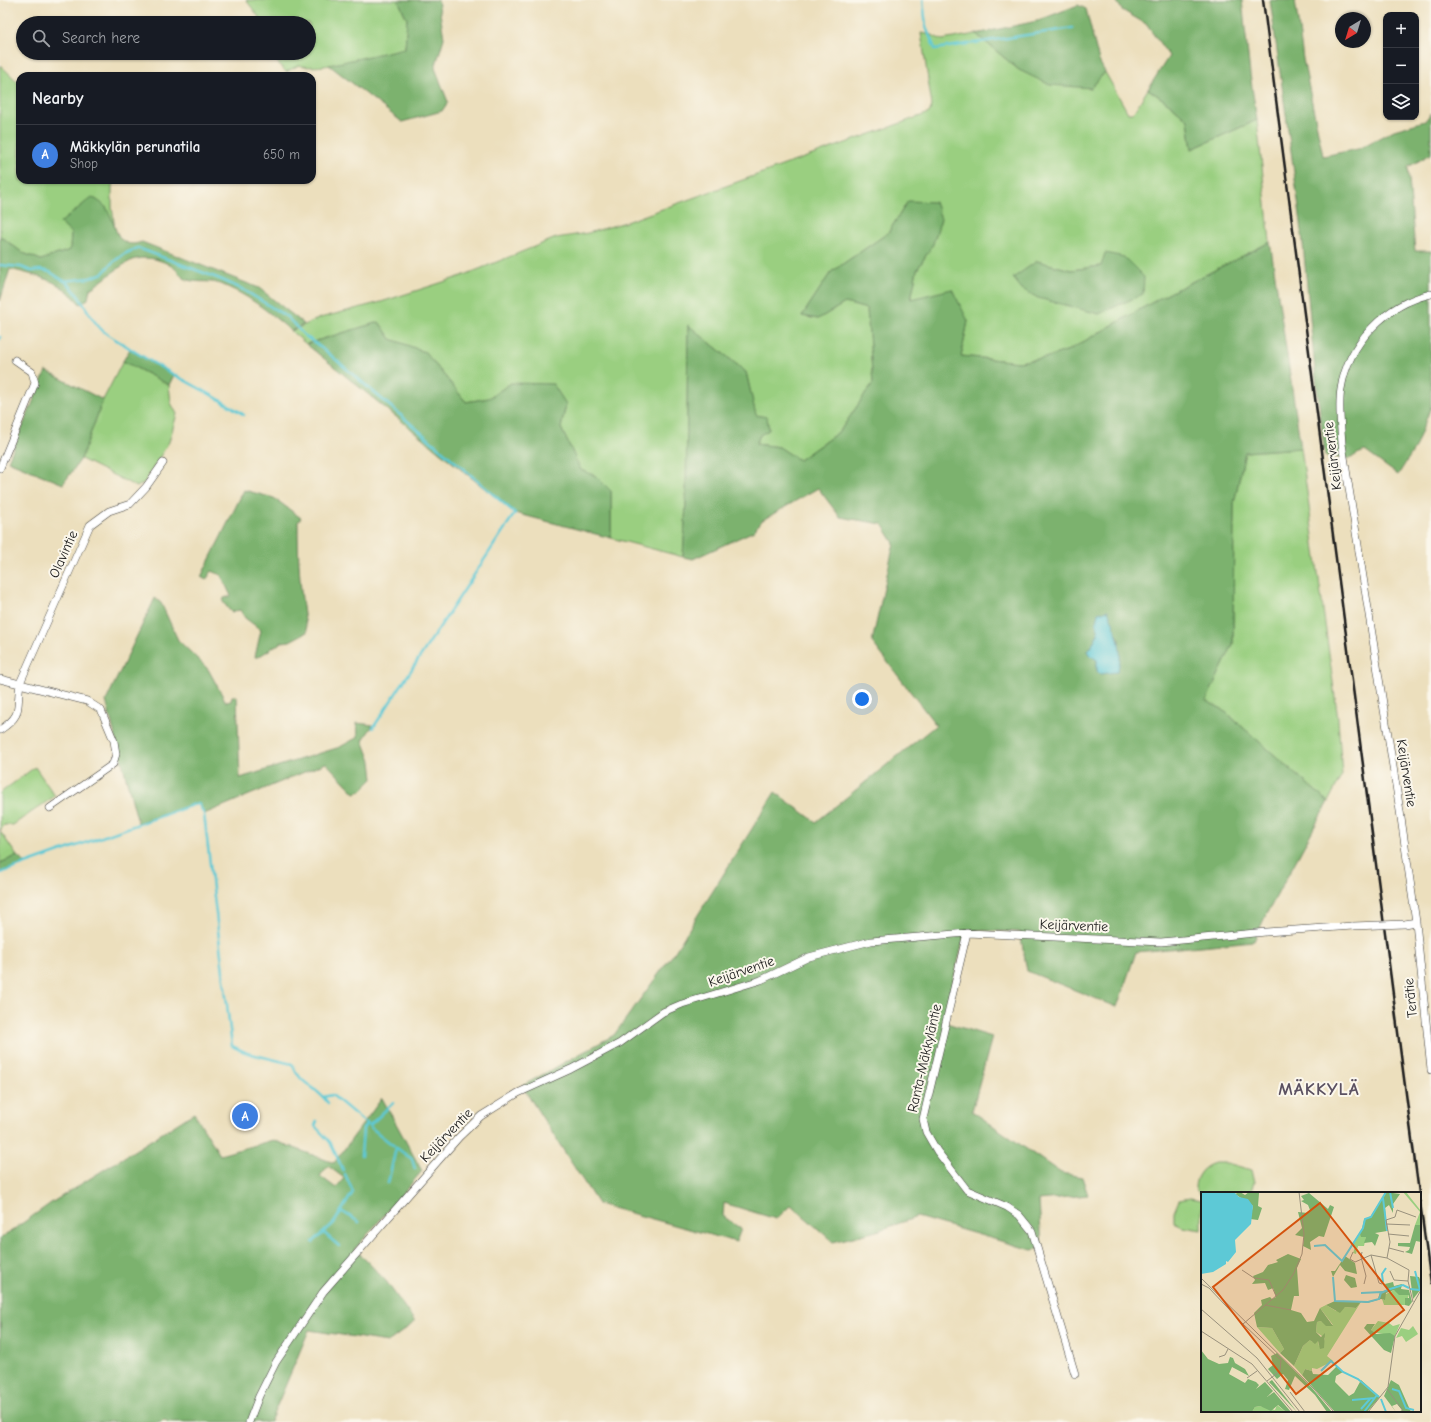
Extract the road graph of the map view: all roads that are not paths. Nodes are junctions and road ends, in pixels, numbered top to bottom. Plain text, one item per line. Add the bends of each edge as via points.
1 (1431, 294) edge
2 (15, 360) dead end
3 (163, 463) dead end
4 (0, 468) edge
5 (0, 679) edge
6 (20, 684) junction
7 (0, 730) edge
8 (50, 808) dead end
9 (1416, 922) junction
10 (968, 934) junction
11 (1431, 1070) edge
12 (1075, 1374) dead end
13 (250, 1422) edge

1 - 9 street, Keijärventie via 1403,303 1366,335 1352,357 1344,378 1340,402 1342,444
2 - 4 street via 32,372 35,383
3 - 6 street, Olavintie via 130,504 109,511 90,525
5 - 6 street
6 - 7 street, Olavintie via 19,712 10,724
6 - 8 street via 87,701 101,710 115,749 113,764
9 - 10 street, Keijärventie, bridge via 1161,942
9 - 11 street, Terätie
10 - 12 street, Ranta-Mäkkyläntie via 922,1119 937,1151 967,1190 1007,1207 1032,1231
10 - 13 street, Keijärventie via 871,941 809,957 761,980 682,1004 663,1012 620,1043 518,1093 481,1116 459,1137 322,1292 276,1362

